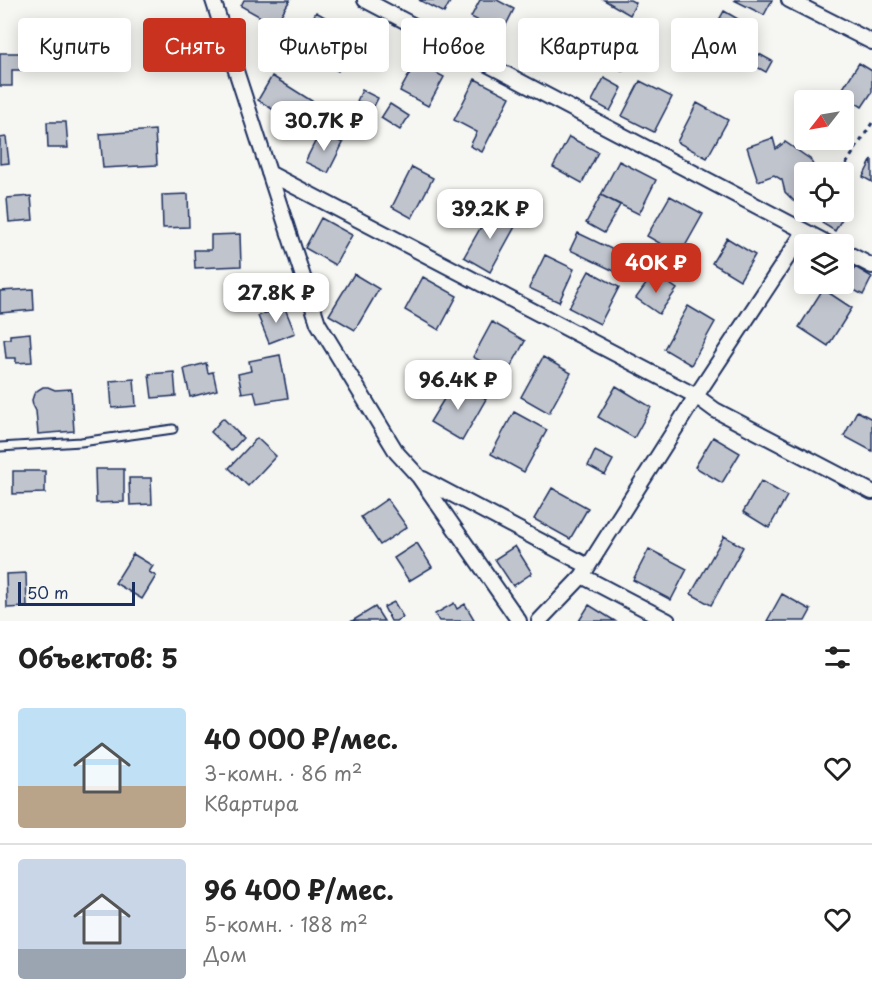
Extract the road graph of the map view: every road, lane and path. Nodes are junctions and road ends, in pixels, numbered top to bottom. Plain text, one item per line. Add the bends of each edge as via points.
1 (213, 0) edge
2 (365, 0) edge
3 (789, 0) edge
4 (872, 42) edge
5 (872, 123) edge
6 (847, 162) edge
7 (269, 173) junction
8 (804, 232) junction
9 (808, 234) edge
10 (854, 257) edge
11 (872, 266) edge
12 (696, 396) junction
13 (173, 429) dead end
14 (0, 447) edge
15 (419, 477) junction
16 (872, 492) edge
17 (585, 571) junction
18 (519, 621) edge
19 (539, 621) edge
20 (668, 621) edge

1 - 7 street
2 - 8 street
3 - 4 street
5 - 6 path
7 - 12 street
7 - 15 street via 318,323 397,453
8 - 9 street
8 - 12 street
10 - 11 street
12 - 16 street via 715,410
12 - 17 street
13 - 14 lane via 81,442
15 - 17 street
15 - 18 street
17 - 19 street
17 - 20 street

